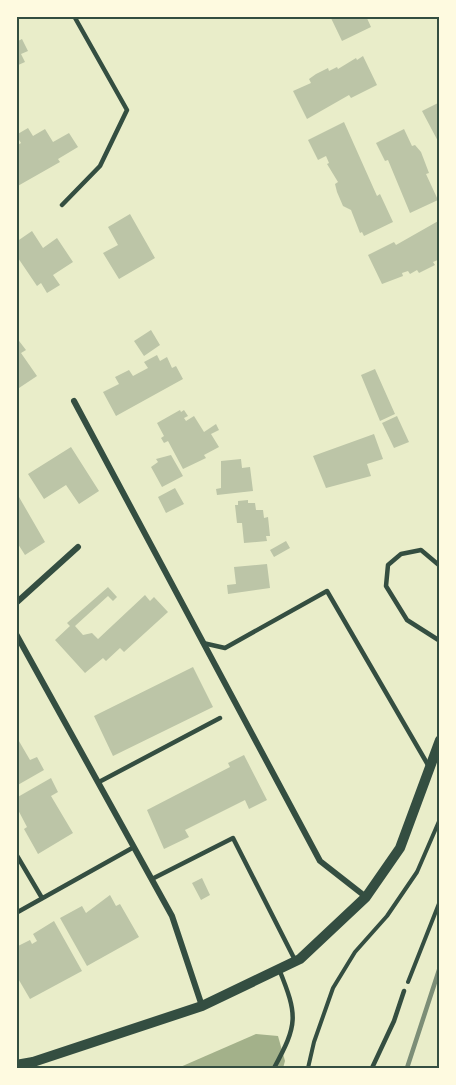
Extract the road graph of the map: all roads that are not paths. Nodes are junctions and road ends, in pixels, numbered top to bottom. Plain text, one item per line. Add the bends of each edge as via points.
1 (74, 16) edge
2 (62, 205) dead end
3 (74, 401) dead end
4 (78, 546) dead end
5 (440, 566) edge
6 (16, 603) edge
7 (16, 634) edge
8 (440, 641) edge
9 (203, 643) junction
10 (220, 718) dead end
11 (440, 740) edge
12 (429, 767) junction
13 (99, 782) junction
14 (134, 847) junction
15 (16, 854) edge
16 (152, 879) junction
17 (366, 897) junction
18 (42, 898) junction
19 (16, 913) edge
20 (295, 962) junction
21 (279, 969) junction
22 (404, 991) road end
23 (202, 1005) junction
24 (16, 1065) edge
25 (274, 1068) edge
26 (372, 1068) edge

1 - 2 lane via 127,110 100,166
3 - 9 street
4 - 6 street
5 - 8 lane via 422,550 401,554 388,566 386,586 407,621
7 - 13 street
9 - 12 lane via 225,648 327,591
9 - 17 street via 320,861
10 - 13 lane
11 - 12 street
12 - 17 street via 400,848
13 - 14 street
14 - 16 street
14 - 18 lane
15 - 18 lane
16 - 20 lane via 233,838
16 - 23 street via 172,916
17 - 20 street
18 - 19 lane
20 - 21 street
21 - 23 street
21 - 25 lane via 294,1014 291,1037
22 - 26 lane
23 - 24 street

